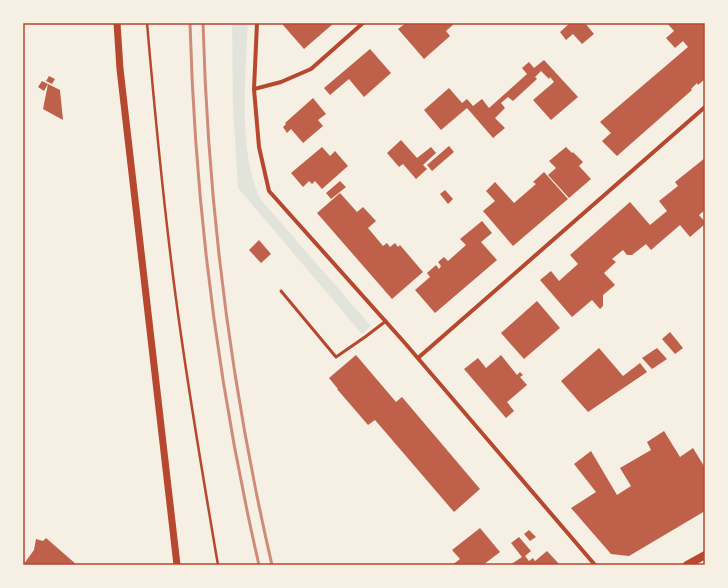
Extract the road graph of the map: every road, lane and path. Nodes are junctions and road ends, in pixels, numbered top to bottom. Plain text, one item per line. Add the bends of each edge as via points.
1 (117, 23) edge
2 (147, 23) edge
3 (257, 23) edge
4 (363, 23) edge
5 (254, 89) junction
6 (705, 107) edge
7 (281, 290) dead end
8 (386, 321) junction
9 (418, 358) junction
10 (705, 555) edge
11 (177, 565) edge
12 (218, 565) edge
13 (595, 565) edge
14 (687, 565) edge

1 - 11 street via 120,69
2 - 12 path via 159,155 181,334
3 - 5 street
4 - 5 street via 311,68 281,82
5 - 8 street via 259,147 269,191
6 - 9 street
7 - 8 lane via 336,357
8 - 9 street
9 - 13 street
10 - 14 main road

